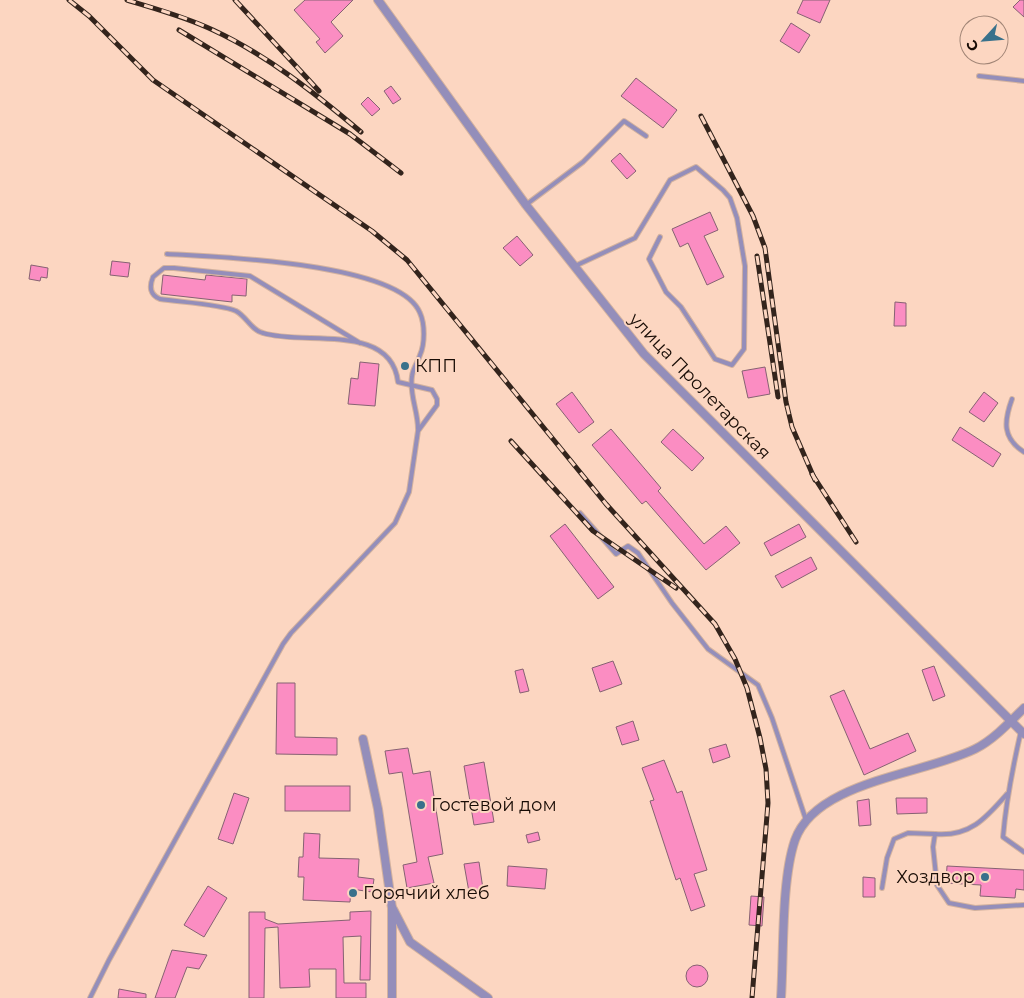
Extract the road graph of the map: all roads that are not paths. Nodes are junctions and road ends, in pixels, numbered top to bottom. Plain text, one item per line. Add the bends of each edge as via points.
1 (378, 0) edge
2 (979, 76) dead end
3 (1024, 81) edge
4 (646, 136) dead end
5 (526, 205) junction
6 (660, 237) dead end
7 (167, 254) dead end
8 (573, 267) junction
9 (360, 343) junction
10 (412, 385) junction
11 (1012, 399) dead end
12 (418, 431) junction
13 (1024, 452) edge
14 (580, 513) dead end
15 (1024, 708) edge
16 (1012, 721) junction
17 (1022, 732) edge
18 (363, 739) dead end
19 (1007, 794) junction
20 (806, 820) junction
21 (936, 834) junction
22 (1024, 852) edge
23 (882, 888) dead end
24 (1024, 905) edge
25 (392, 908) junction
26 (90, 998) edge
27 (392, 998) edge
28 (488, 998) edge
29 (781, 998) edge

1 - 5 street, улица Пролетарская
2 - 3 lane
4 - 5 lane via 624,121 583,162
5 - 8 street, улица Пролетарская
6 - 8 lane via 649,259 666,292 715,359 732,365 744,349 745,266 737,218 730,198 696,167 670,180 635,238
7 - 10 lane via 296,263 372,281 397,292 412,301 421,315 422,349 414,367
8 - 16 street, улица Пролетарская via 644,354
9 - 9 lane via 260,333 236,312 160,300 154,297 151,282 158,271 174,268 250,276
9 - 10 lane via 378,348 394,368 398,382
10 - 12 lane
10 - 12 lane via 432,390 437,399 434,411
11 - 13 lane via 1006,428 1010,439
12 - 26 lane via 409,492 395,523 283,644
14 - 20 lane via 616,554 628,546 638,553 708,649 758,685
15 - 16 street
16 - 17 street, улица Пролетарская
16 - 20 street via 975,749 835,796
17 - 19 lane
18 - 25 street via 378,809
19 - 21 lane via 988,816 967,830 952,836
19 - 22 lane via 1004,837
20 - 29 street via 795,840 789,866
21 - 23 lane via 908,833 894,839
21 - 24 lane via 933,847 937,885 949,903 974,908
25 - 27 street
25 - 28 street via 410,942

